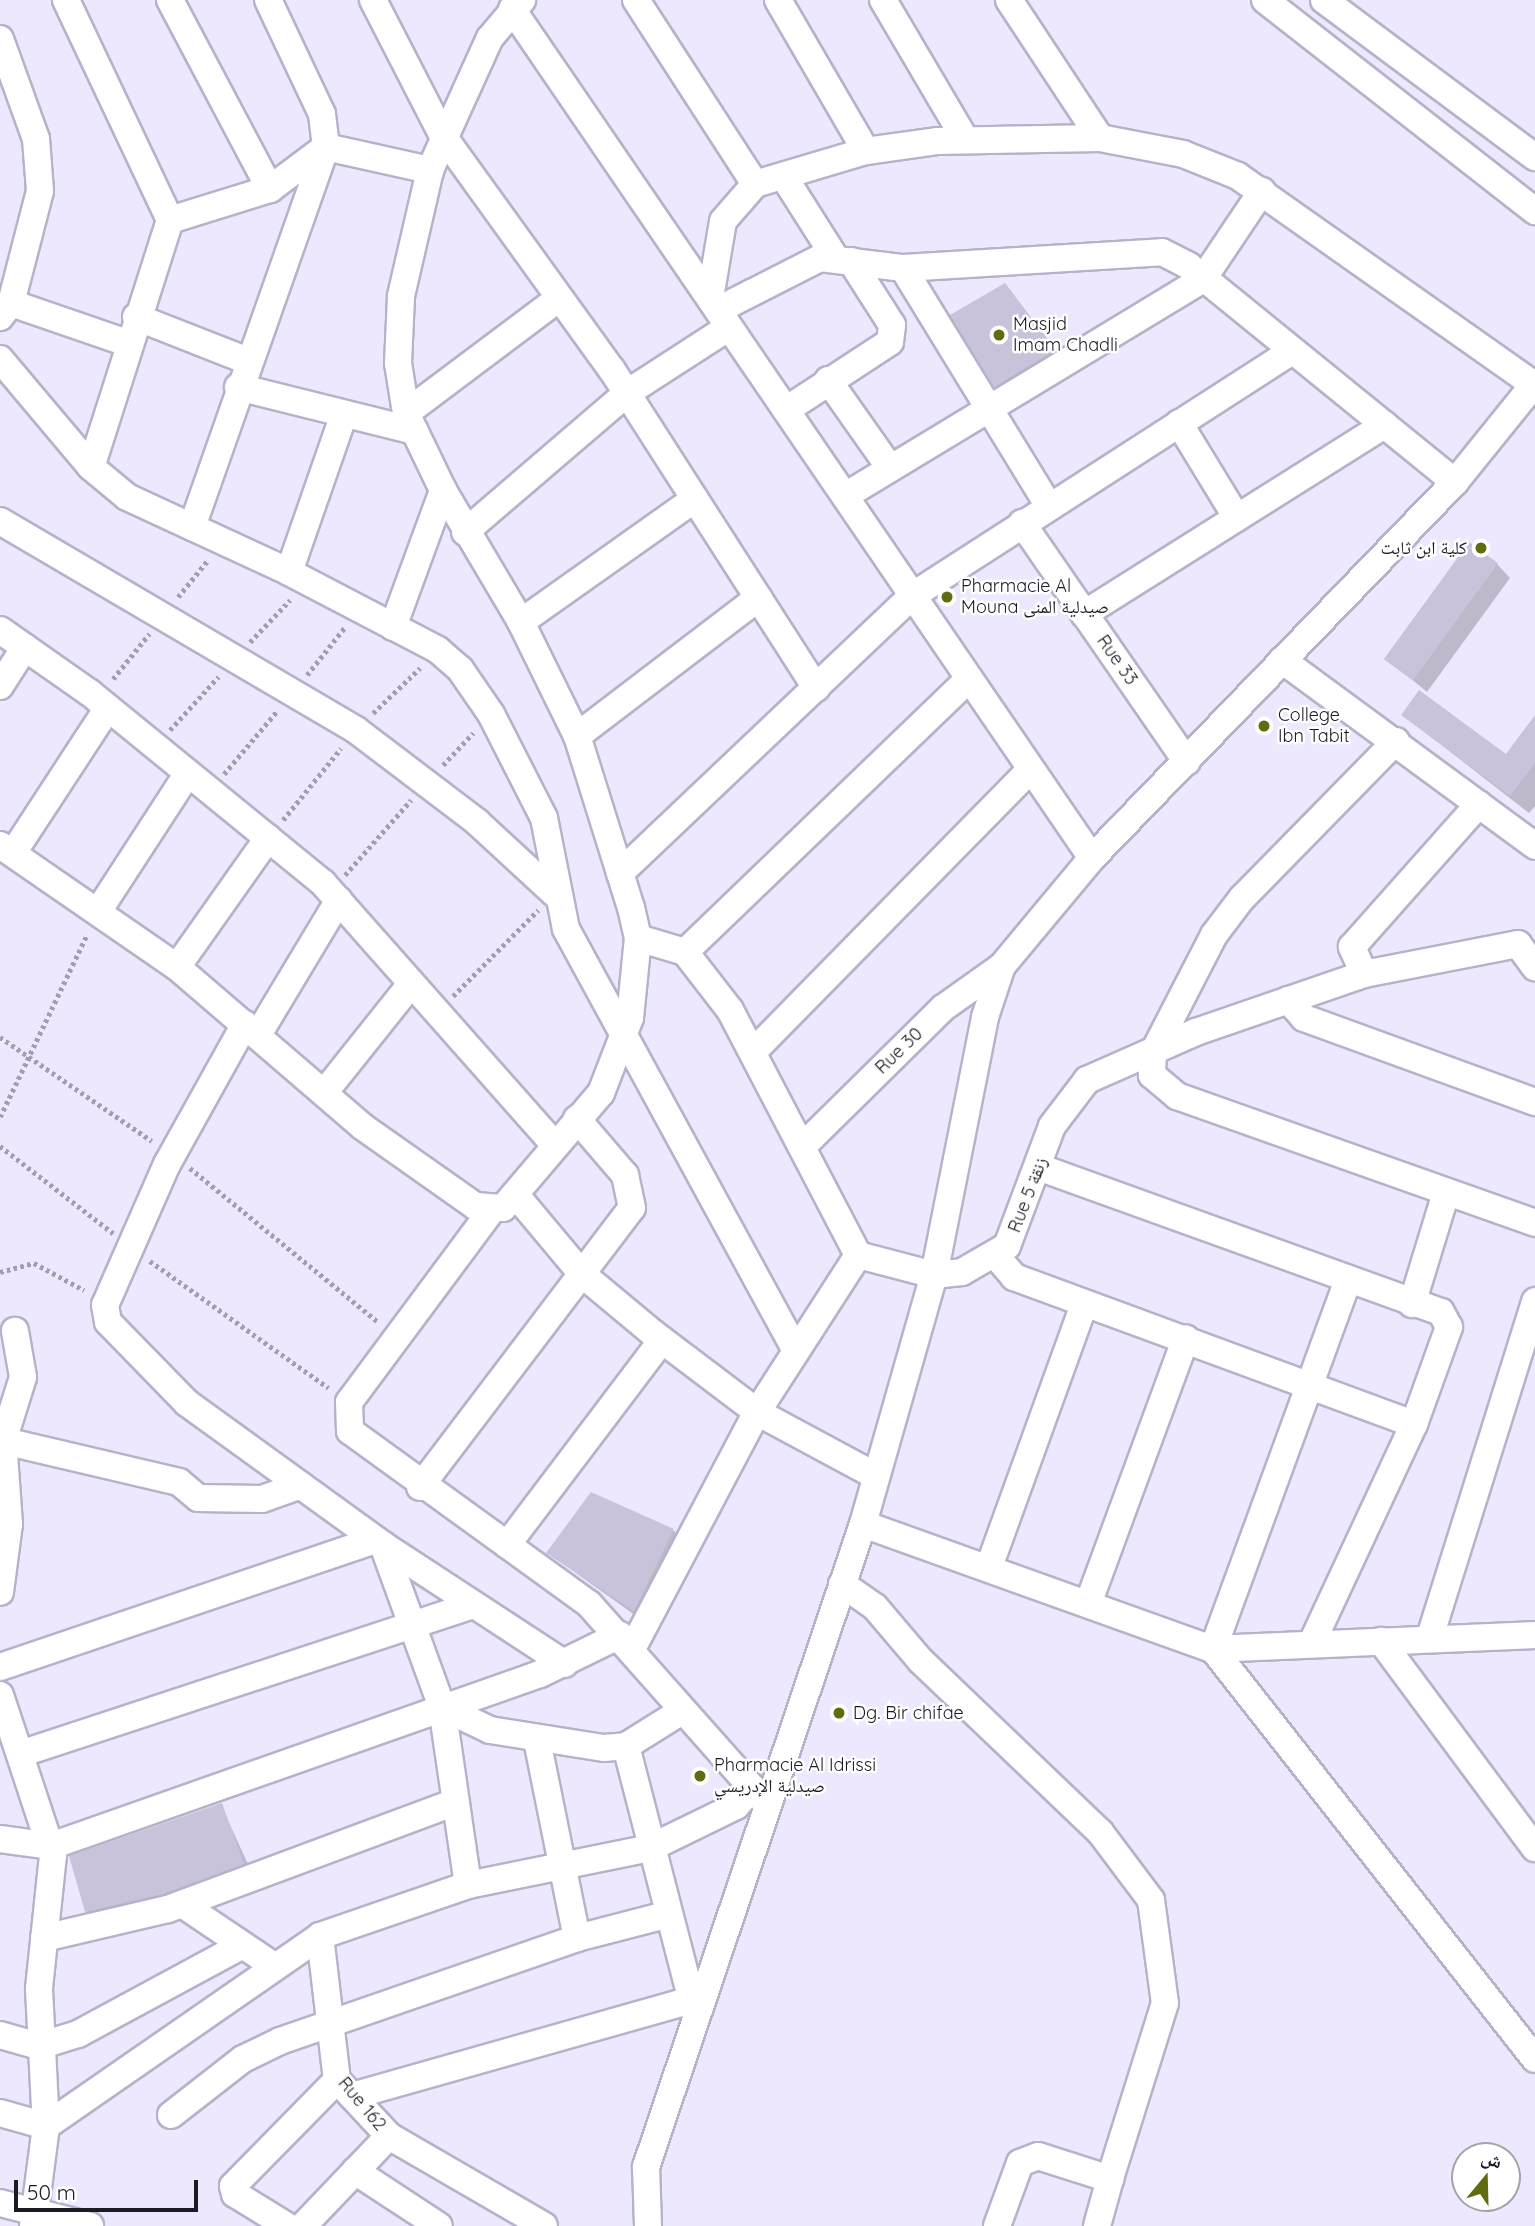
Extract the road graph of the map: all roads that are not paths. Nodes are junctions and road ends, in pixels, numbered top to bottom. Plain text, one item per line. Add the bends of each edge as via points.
1 (66, 0) edge
2 (170, 0) edge
3 (268, 0) edge
4 (373, 0) edge
5 (636, 0) edge
6 (778, 0) edge
7 (883, 0) edge
8 (1009, 0) edge
9 (1265, 0) edge
10 (1324, 0) edge
11 (517, 5) edge
12 (0, 39) edge
13 (8, 88) edge
14 (443, 136) junction
15 (1100, 138) junction
16 (965, 139) junction
17 (326, 147) junction
18 (866, 151) junction
19 (1535, 157) edge
20 (430, 170) junction
21 (784, 177) junction
22 (755, 184) junction
23 (270, 189) junction
24 (1262, 191) junction
25 (1535, 211) edge
26 (170, 220) junction
27 (843, 260) junction
28 (902, 268) junction
29 (1202, 279) junction
30 (559, 298) junction
31 (6, 310) edge
32 (719, 312) junction
33 (136, 317) junction
34 (127, 343) junction
35 (1291, 352) junction
36 (0, 359) edge
37 (247, 360) junction
38 (828, 380) junction
39 (1535, 384) edge
40 (238, 387) junction
41 (627, 393) junction
42 (985, 407) junction
43 (786, 410) junction
44 (342, 417) junction
45 (411, 422) junction
46 (1179, 423) junction
47 (1384, 425) junction
48 (90, 467) junction
49 (890, 468) junction
50 (1455, 482) junction
51 (443, 490) junction
52 (845, 496) junction
53 (695, 499) junction
54 (1049, 506) junction
55 (1237, 518) junction
56 (0, 521) edge
57 (1022, 523) junction
58 (192, 527) junction
59 (465, 532) junction
60 (289, 572) junction
61 (912, 596) junction
62 (758, 598) junction
63 (1084, 614) junction
64 (521, 622) junction
65 (393, 628) junction
66 (0, 629) edge
67 (24, 647) junction
68 (1282, 660) junction
69 (969, 679) junction
70 (0, 686) edge
71 (816, 688) junction
72 (108, 708) junction
73 (578, 736) junction
74 (1396, 741) junction
75 (1187, 762) junction
76 (1030, 770) junction
77 (188, 773) junction
78 (1479, 804) junction
79 (268, 838) junction
80 (1535, 845) edge
81 (6, 849) edge
82 (1092, 858) junction
83 (621, 873) junction
84 (554, 893) junction
85 (339, 900) junction
86 (99, 910) junction
87 (1526, 936) edge
88 (638, 938) junction
89 (685, 952) junction
90 (1002, 966) junction
91 (177, 967) junction
92 (1535, 967) edge
93 (1364, 974) junction
94 (411, 984) junction
95 (1287, 1000) junction
96 (252, 1029) junction
97 (624, 1039) junction
98 (754, 1051) junction
99 (1153, 1053) junction
100 (324, 1093) junction
101 (1535, 1102) edge
102 (577, 1119) junction
103 (553, 1143) junction
104 (803, 1146) junction
105 (1041, 1168) junction
106 (1446, 1193) junction
107 (516, 1194) junction
108 (491, 1211) junction
109 (1535, 1223) edge
110 (858, 1255) junction
111 (996, 1256) junction
112 (582, 1274) junction
113 (934, 1275) junction
114 (1348, 1280) junction
115 (1084, 1304) junction
116 (1412, 1304) junction
117 (1532, 1318) edge
118 (15, 1331) dead end
119 (1186, 1338) junction
120 (662, 1340) junction
121 (796, 1350) junction
122 (1309, 1384) junction
123 (757, 1412) junction
124 (1414, 1424) junction
125 (1, 1440) edge
126 (876, 1476) junction
127 (301, 1485) junction
128 (421, 1487) junction
129 (863, 1524) junction
130 (379, 1543) junction
131 (507, 1545) junction
132 (989, 1567) junction
133 (842, 1584) junction
134 (0, 1592) edge
135 (1088, 1604) junction
136 (471, 1606) junction
137 (414, 1625) junction
138 (1535, 1635) edge
139 (1430, 1637) junction
140 (1381, 1641) junction
141 (626, 1642) junction
142 (1312, 1643) junction
143 (1213, 1649) junction
144 (565, 1664) junction
145 (0, 1667) edge
146 (0, 1695) edge
147 (442, 1707) junction
148 (681, 1711) junction
149 (537, 1740) junction
150 (11, 1743) edge
151 (626, 1746) junction
152 (758, 1796) junction
153 (455, 1802) junction
154 (0, 1839) edge
155 (51, 1846) junction
156 (650, 1848) junction
157 (1535, 1848) edge
158 (563, 1866) junction
159 (468, 1885) junction
160 (182, 1904) junction
161 (666, 1915) junction
162 (320, 1936) junction
163 (44, 1938) junction
164 (577, 1938) junction
165 (239, 1947) junction
166 (274, 1966) junction
167 (693, 2009) junction
168 (330, 2024) junction
169 (0, 2035) edge
170 (39, 2046) junction
171 (1535, 2059) edge
172 (344, 2088) junction
173 (0, 2113) edge
174 (171, 2115) dead end
175 (46, 2126) junction
176 (389, 2136) junction
177 (355, 2171) junction
178 (1110, 2179) junction
179 (0, 2203) edge
180 (34, 2219) edge
181 (90, 2226) edge
182 (287, 2226) edge
183 (303, 2226) edge
184 (439, 2226) edge
185 (544, 2226) edge
186 (648, 2226) edge
187 (997, 2226) edge
188 (1097, 2226) edge

1 - 26 street
2 - 23 street
3 - 17 street via 321,114
4 - 14 street
5 - 22 street
6 - 18 street
7 - 16 street
8 - 15 street
9 - 25 street
10 - 19 street
11 - 14 street via 491,38
11 - 32 street
12 - 13 street
13 - 31 street via 36,138 40,191
14 - 20 street
14 - 30 street
15 - 16 street
15 - 24 street via 1184,154
16 - 18 street
17 - 20 street
17 - 23 street
17 - 37 street
18 - 21 street
20 - 45 street via 401,296 398,363
21 - 22 street
21 - 27 street
22 - 32 street via 723,221
23 - 26 street
24 - 29 street
24 - 39 street
26 - 33 street
27 - 28 street
27 - 32 street via 806,262
27 - 38 street via 892,335
28 - 29 street via 1143,251 1174,256
28 - 42 street
29 - 35 street
29 - 42 street
30 - 41 street
30 - 45 street
31 - 34 street
32 - 41 street
32 - 43 street
33 - 34 street
33 - 37 street
34 - 48 street
35 - 46 street
35 - 47 street
36 - 48 street
37 - 40 street
38 - 43 street
38 - 49 street
39 - 50 street
40 - 44 street
40 - 58 street
41 - 53 street
41 - 59 street
42 - 49 street
42 - 54 street
43 - 52 street
44 - 45 street
44 - 60 street
45 - 51 street
46 - 54 street
46 - 55 street
47 - 50 street
47 - 55 street
48 - 58 street via 127,497
49 - 52 street
50 - 68 street
51 - 59 street
51 - 65 street
52 - 61 street
53 - 62 street
53 - 64 street
54 - 57 street
55 - 63 street
56 - 84 street via 356,730 477,822
57 - 61 street
57 - 63 street, Rue 33
58 - 60 street
59 - 64 street
60 - 65 street
61 - 69 street
61 - 71 street
62 - 71 street
62 - 73 street
63 - 75 street, Rue 33
64 - 73 street
65 - 84 street via 447,657 491,714 544,818
66 - 67 street
67 - 70 street
67 - 72 street
68 - 74 street
68 - 75 street
69 - 76 street
69 - 89 street
71 - 83 street
72 - 77 street
72 - 81 street
73 - 83 street
74 - 78 street
74 - 99 street via 1242,898 1214,935
75 - 82 street
76 - 82 street
76 - 98 street
77 - 79 street
77 - 86 street
78 - 80 street
78 - 93 street via 1352,947
79 - 85 street
79 - 91 street
81 - 86 street
82 - 90 street
83 - 88 street
84 - 97 street
85 - 94 street
85 - 96 street
86 - 91 street
87 - 92 street, Rue 5 زنقة
87 - 93 street, Rue 5 زنقة
88 - 89 street
88 - 97 street
89 - 98 street
90 - 104 street, Rue 30 via 943,1008
90 - 113 street via 985,1017
91 - 96 street
93 - 95 street, Rue 5 زنقة
94 - 100 street
94 - 103 street
95 - 99 street, Rue 5 زنقة
95 - 101 street via 1304,1018
96 - 100 street
96 - 127 street via 172,1155 105,1316 167,1388
97 - 102 street via 601,1093
97 - 121 street
98 - 104 street
99 - 105 street, Rue 5 زنقة via 1080,1085 1052,1126
99 - 106 street via 1152,1075 1177,1096
100 - 108 street via 475,1206
102 - 103 street
102 - 112 street via 625,1175 634,1201
103 - 107 street
104 - 110 street
105 - 111 street, Rue 5 زنقة via 1021,1221
105 - 114 street
106 - 109 street
106 - 116 street
107 - 108 street
107 - 112 street
108 - 128 street via 401,1340 349,1402 345,1419 353,1435
110 - 113 street, Rue 5 زنقة
110 - 121 street
111 - 113 street, Rue 5 زنقة via 962,1272
111 - 115 street via 1014,1277
112 - 120 street
112 - 128 street
113 - 126 street
114 - 116 street
114 - 122 street
115 - 119 street
115 - 132 street
116 - 124 street via 1441,1312 1449,1327
117 - 139 street
118 - 125 street via 23,1377
119 - 122 street
119 - 135 street
120 - 123 street
120 - 131 street
121 - 123 street
122 - 124 street
122 - 143 street
123 - 126 street
123 - 141 street
124 - 142 street
125 - 127 street via 178,1482 198,1498 262,1499
125 - 134 street via 9,1524
126 - 129 street
127 - 130 street
128 - 131 street
129 - 132 street
129 - 133 street
130 - 136 street
130 - 137 street
130 - 145 street
131 - 141 street via 589,1604
132 - 135 street
133 - 152 street
133 - 178 street via 875,1607 921,1661 1100,1832 1151,1900 1165,2003
135 - 143 street
136 - 137 street
136 - 144 street
137 - 147 street
137 - 150 street
138 - 139 street
139 - 140 street
140 - 142 street
140 - 157 street
141 - 144 street
141 - 148 street
142 - 143 street
143 - 171 street
144 - 147 street
146 - 150 street
147 - 149 street via 463,1723
147 - 153 street
147 - 155 street
148 - 151 street
148 - 152 street
149 - 151 street
149 - 158 street
150 - 155 street
151 - 156 street
152 - 156 street
152 - 167 street
153 - 159 street
153 - 160 street
154 - 155 street
155 - 163 street
156 - 158 street
156 - 161 street
158 - 159 street
158 - 164 street
159 - 162 street
160 - 163 street
160 - 165 street
161 - 164 street
161 - 167 street
162 - 166 street
162 - 168 street, Rue 162
163 - 170 street
164 - 168 street
165 - 166 street
165 - 170 street via 125,2011
166 - 175 street
167 - 172 street
167 - 186 street via 646,2167
168 - 172 street, Rue 162
168 - 174 street via 243,2059
169 - 170 street
170 - 175 street
172 - 176 street, Rue 162
172 - 182 street via 233,2186 235,2194
173 - 175 street
175 - 180 street
176 - 177 street
176 - 185 street, Rue 162
177 - 183 street
177 - 184 street
178 - 187 street via 1028,2156
178 - 188 street
179 - 180 street
180 - 181 street

